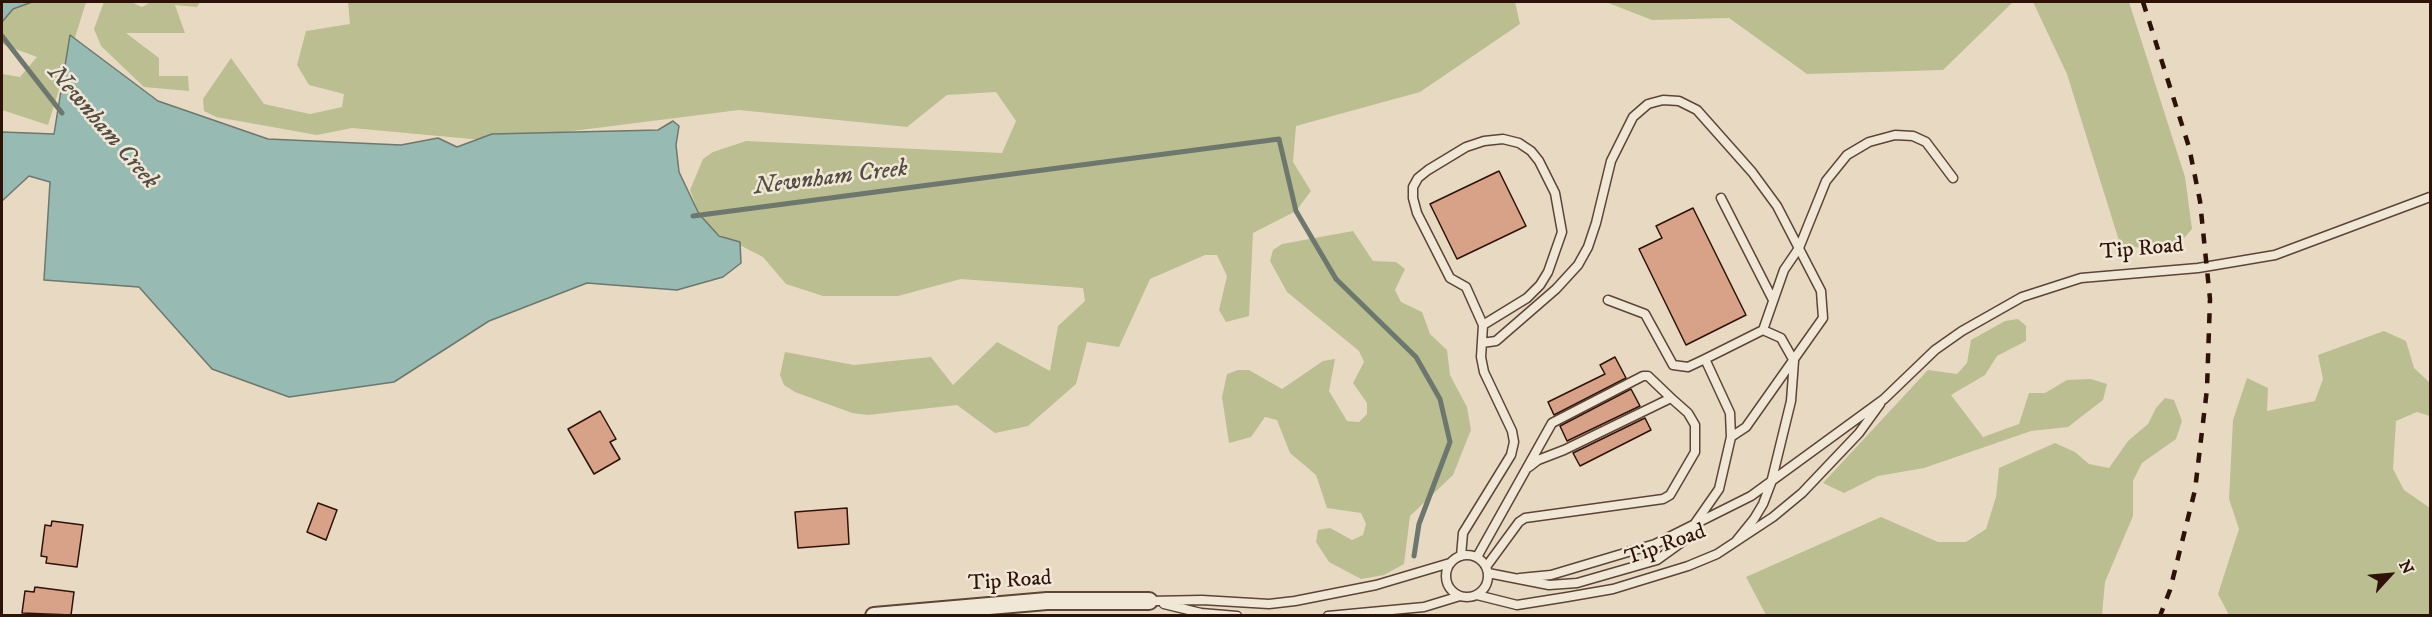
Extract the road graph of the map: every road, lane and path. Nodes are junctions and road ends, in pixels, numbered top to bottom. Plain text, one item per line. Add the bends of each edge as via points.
1 (1953, 178) dead end
2 (2430, 197) edge
3 (1721, 198) dead end
4 (1799, 248) junction
5 (1608, 300) dead end
6 (1773, 300) junction
7 (1483, 325) junction
8 (1763, 330) junction
9 (1482, 343) junction
10 (1705, 359) junction
11 (1794, 362) junction
12 (1671, 398) junction
13 (1884, 399) junction
14 (1731, 437) junction
15 (1529, 467) junction
16 (1771, 483) junction
17 (1694, 524) junction
18 (1737, 540) junction
19 (1461, 556) junction
20 (1477, 557) junction
21 (1450, 563) junction
22 (1487, 570) junction
23 (1520, 578) junction
24 (1477, 595) junction
25 (1460, 596) junction
26 (1149, 601) junction
27 (874, 615) edge
28 (1237, 615) edge
29 (1328, 615) edge

1 - 4 lane via 1926,142 1919,139 1895,135 1869,142 1847,155 1834,170
2 - 13 lane, Tip Road via 2276,255 2198,268 2081,278 2022,297 1935,350
3 - 6 lane
4 - 6 lane via 1784,270
4 - 9 lane via 1777,206 1719,133 1697,110 1679,101 1663,100 1647,105 1622,133 1588,247 1578,265 1556,290 1496,341
4 - 11 lane via 1821,291 1823,318
5 - 10 lane via 1645,314 1673,364 1688,367
6 - 8 lane
7 - 7 lane via 1466,287 1450,278 1445,269 1417,213 1413,187 1423,174 1466,147 1503,139 1519,143 1539,162 1555,193 1562,232 1540,285 1527,298
7 - 9 lane
8 - 10 lane
8 - 11 lane via 1780,338
9 - 19 lane via 1484,372 1514,442 1463,533
10 - 14 lane via 1730,413
11 - 14 lane via 1746,427
11 - 16 lane via 1791,400
12 - 15 lane
12 - 15 lane via 1648,376 1634,380 1551,423
12 - 22 lane via 1688,413 1696,437 1695,452 1670,495 1525,518
13 - 16 lane, Tip Road
13 - 18 lane, Tip Road via 1859,434 1802,493
14 - 17 lane via 1719,489
15 - 20 lane
16 - 17 lane, Tip Road
16 - 18 lane via 1754,519
17 - 23 lane, Tip Road via 1655,544 1598,562 1551,575
17 - 23 lane via 1682,542 1657,560 1617,573 1549,585
18 - 24 lane, Tip Road via 1688,566 1613,589 1516,604
19 - 20 lane
19 - 21 lane
20 - 22 lane
21 - 25 lane via 1447,582
21 - 26 lane, Tip Road via 1376,585 1269,604
22 - 23 lane
22 - 24 lane via 1486,586
24 - 25 lane
25 - 29 lane via 1424,607
26 - 27 street, Tip Road via 1047,601
26 - 28 lane, Tip Road via 1201,613

